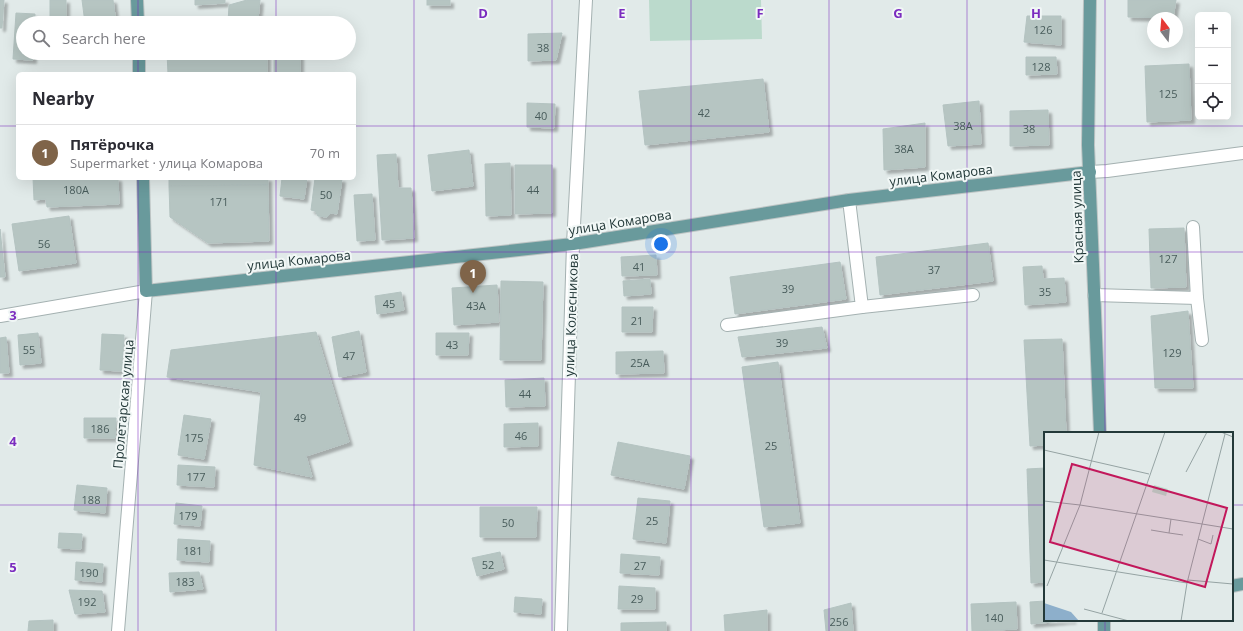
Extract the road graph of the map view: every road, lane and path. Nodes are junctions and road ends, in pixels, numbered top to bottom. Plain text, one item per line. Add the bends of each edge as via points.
1 (137, 0) edge
2 (586, 0) edge
3 (1090, 0) edge
4 (138, 16) edge
5 (139, 60) edge
6 (139, 72) edge
7 (1243, 153) edge
8 (1090, 172) junction
9 (142, 180) edge
10 (849, 200) junction
11 (1194, 227) dead end
12 (573, 244) junction
13 (146, 291) junction
14 (1094, 295) junction
15 (973, 296) dead end
16 (1197, 298) junction
17 (862, 307) junction
18 (0, 316) edge
19 (726, 325) dead end
20 (1202, 340) dead end
21 (1100, 432) edge
22 (1243, 584) edge
23 (1233, 586) edge
24 (118, 631) edge
25 (561, 631) edge

1 - 4 main road
2 - 12 street, улица Колесникова
3 - 8 main road, Красная улица
5 - 6 main road
7 - 8 street, улица Комарова
8 - 10 main road, улица Комарова
8 - 14 main road, Красная улица
9 - 13 main road, Пролетарская улица
10 - 12 main road, улица Комарова
10 - 17 street
11 - 16 street
12 - 13 main road, улица Комарова
12 - 25 street, улица Колесникова
13 - 18 street, улица Комарова
13 - 24 street, Пролетарская улица
14 - 16 street
14 - 21 main road, Красная улица
15 - 17 street
16 - 20 street
17 - 19 street
22 - 23 main road

